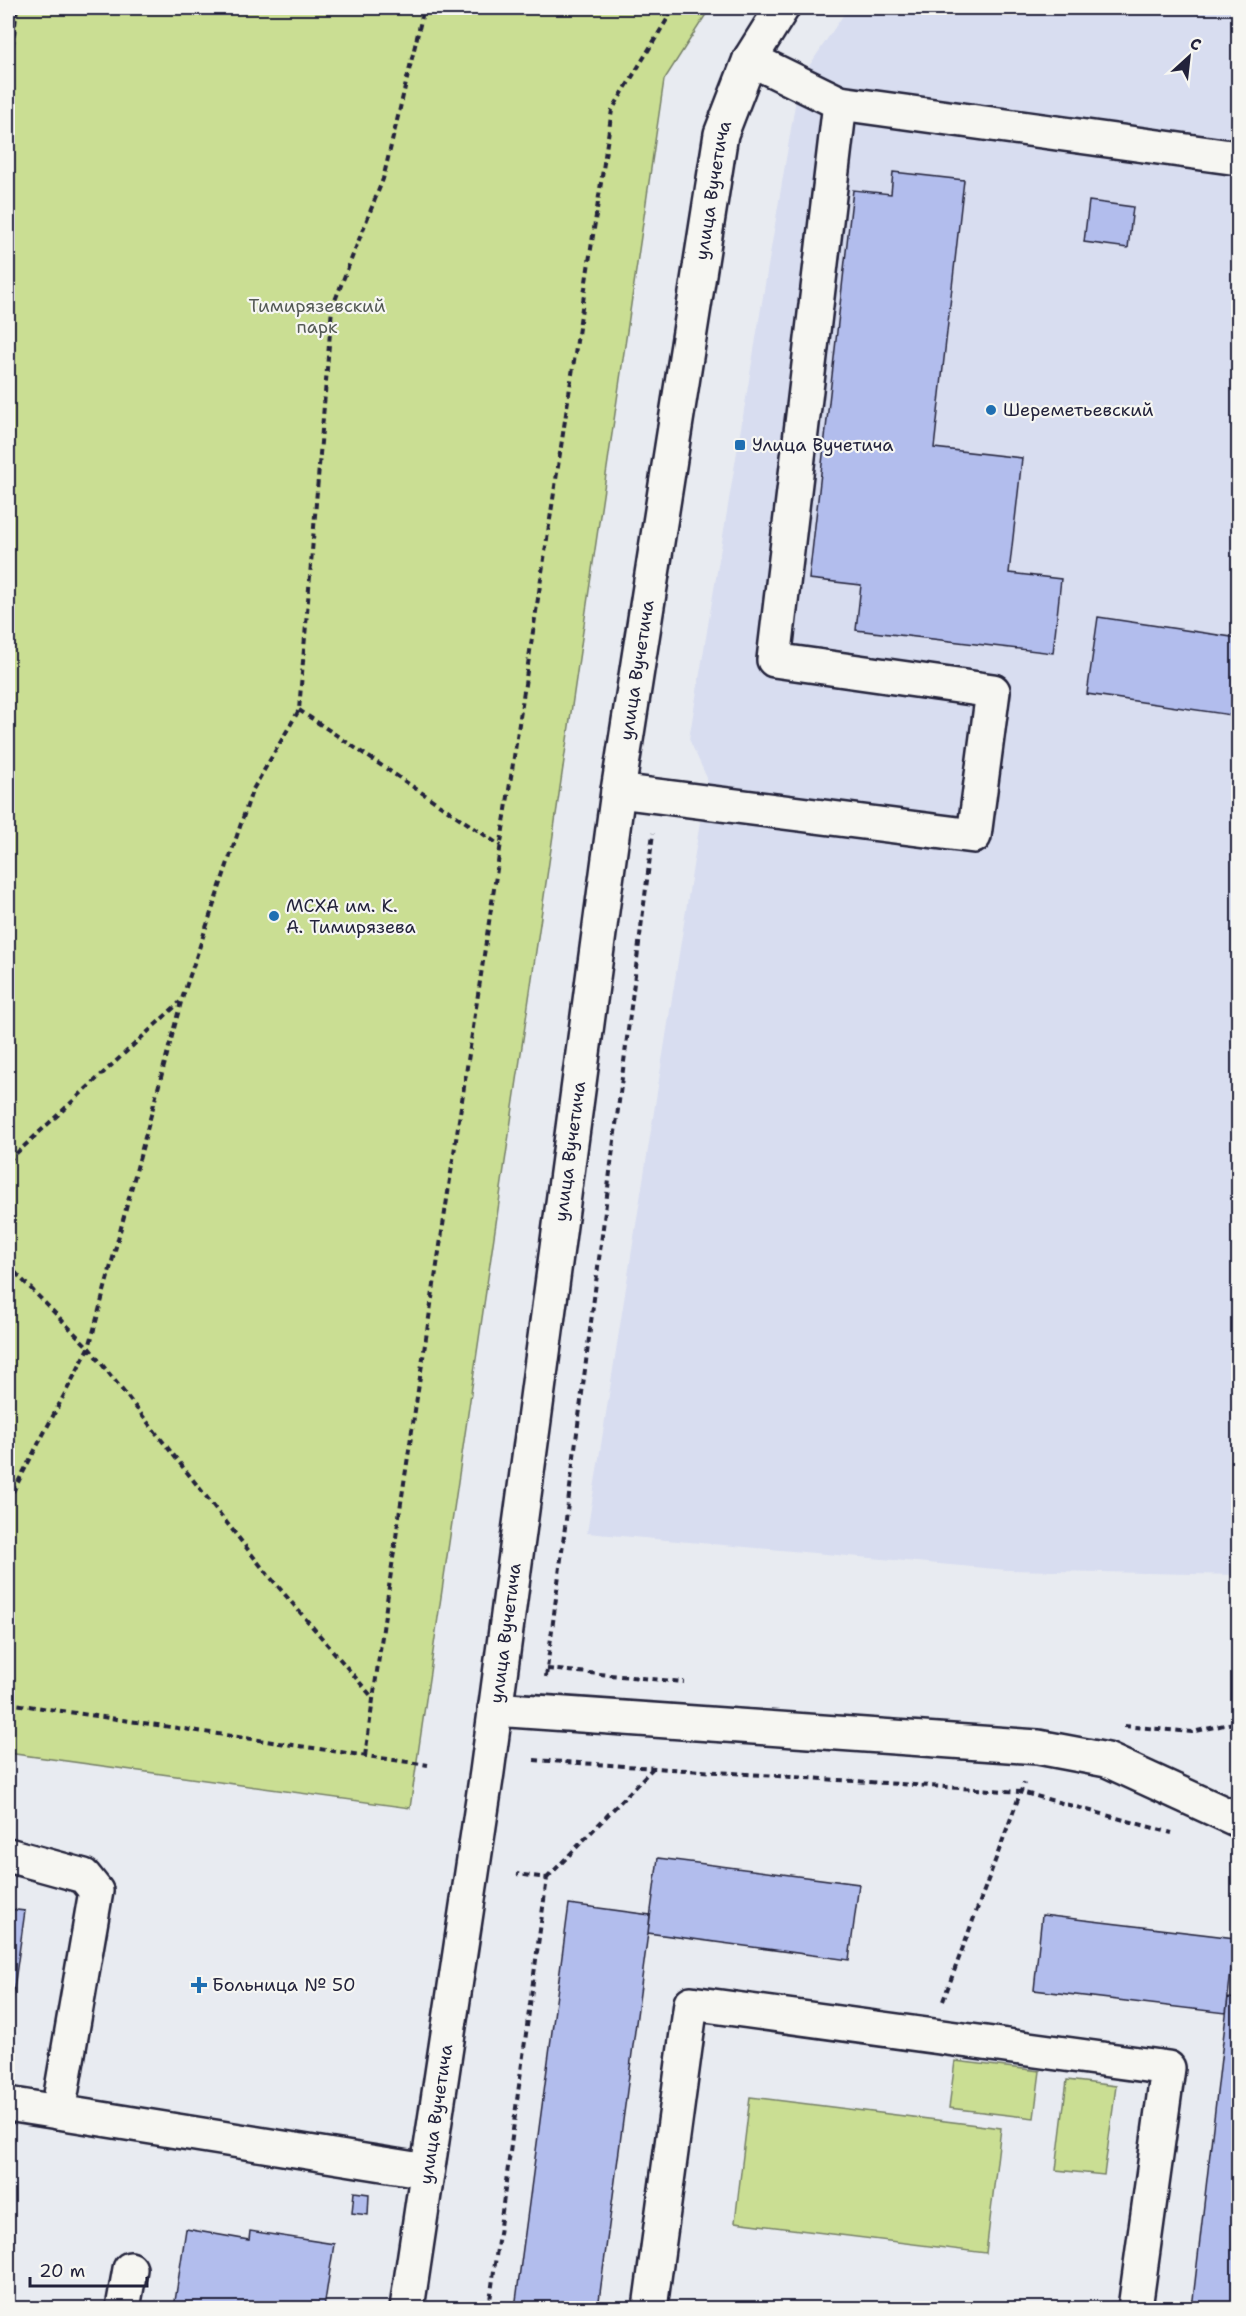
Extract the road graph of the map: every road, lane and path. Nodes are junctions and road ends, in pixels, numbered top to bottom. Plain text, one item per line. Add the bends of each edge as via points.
1 (17, 8) edge
2 (424, 8) edge
3 (674, 8) edge
4 (782, 8) edge
5 (750, 59) junction
6 (8, 66) edge
7 (840, 103) junction
8 (1239, 158) edge
9 (298, 710) junction
10 (618, 790) junction
11 (658, 796) junction
12 (501, 846) junction
13 (180, 1002) junction
14 (8, 1161) edge
15 (8, 1265) edge
16 (89, 1348) junction
17 (8, 1501) edge
18 (374, 1698) junction
19 (8, 1703) edge
20 (495, 1709) junction
21 (542, 1710) junction
22 (1038, 1747) junction
23 (365, 1756) junction
24 (534, 1760) dead end
25 (428, 1765) dead end
26 (654, 1767) junction
27 (1021, 1792) junction
28 (1239, 1820) edge
29 (1181, 1835) dead end
30 (8, 1855) edge
31 (517, 1874) dead end
32 (547, 1878) junction
33 (930, 2036) junction
34 (8, 2104) edge
35 (58, 2112) junction
36 (427, 2171) junction
37 (130, 2269) dead end
38 (123, 2308) edge
39 (407, 2308) edge
40 (489, 2308) edge
41 (650, 2308) edge
42 (1135, 2308) edge

1 - 6 path
2 - 9 path via 383,179 332,308
3 - 12 path via 612,110
4 - 5 street, улица Вучетича
5 - 7 street
5 - 10 street, улица Вучетича via 721,134
7 - 8 street
7 - 11 street via 774,660 993,691 974,836
9 - 12 path
9 - 13 path via 252,791
10 - 11 street
10 - 20 street, улица Вучетича
11 - 21 path
12 - 18 path
13 - 14 path
13 - 16 path
15 - 16 path
16 - 17 path
16 - 18 path via 264,1570
18 - 23 path
19 - 23 path
20 - 21 street
20 - 36 street, улица Вучетича
21 - 22 street
22 - 27 path
22 - 28 street via 1107,1760
23 - 25 path
24 - 26 path
26 - 27 path
26 - 32 path
27 - 29 path
27 - 33 path
30 - 35 street via 84,1876 96,1891
31 - 32 path
32 - 40 path
33 - 41 street via 691,2003
33 - 42 street via 1167,2068
34 - 35 street
35 - 36 street
36 - 39 street, улица Вучетича
37 - 38 street

